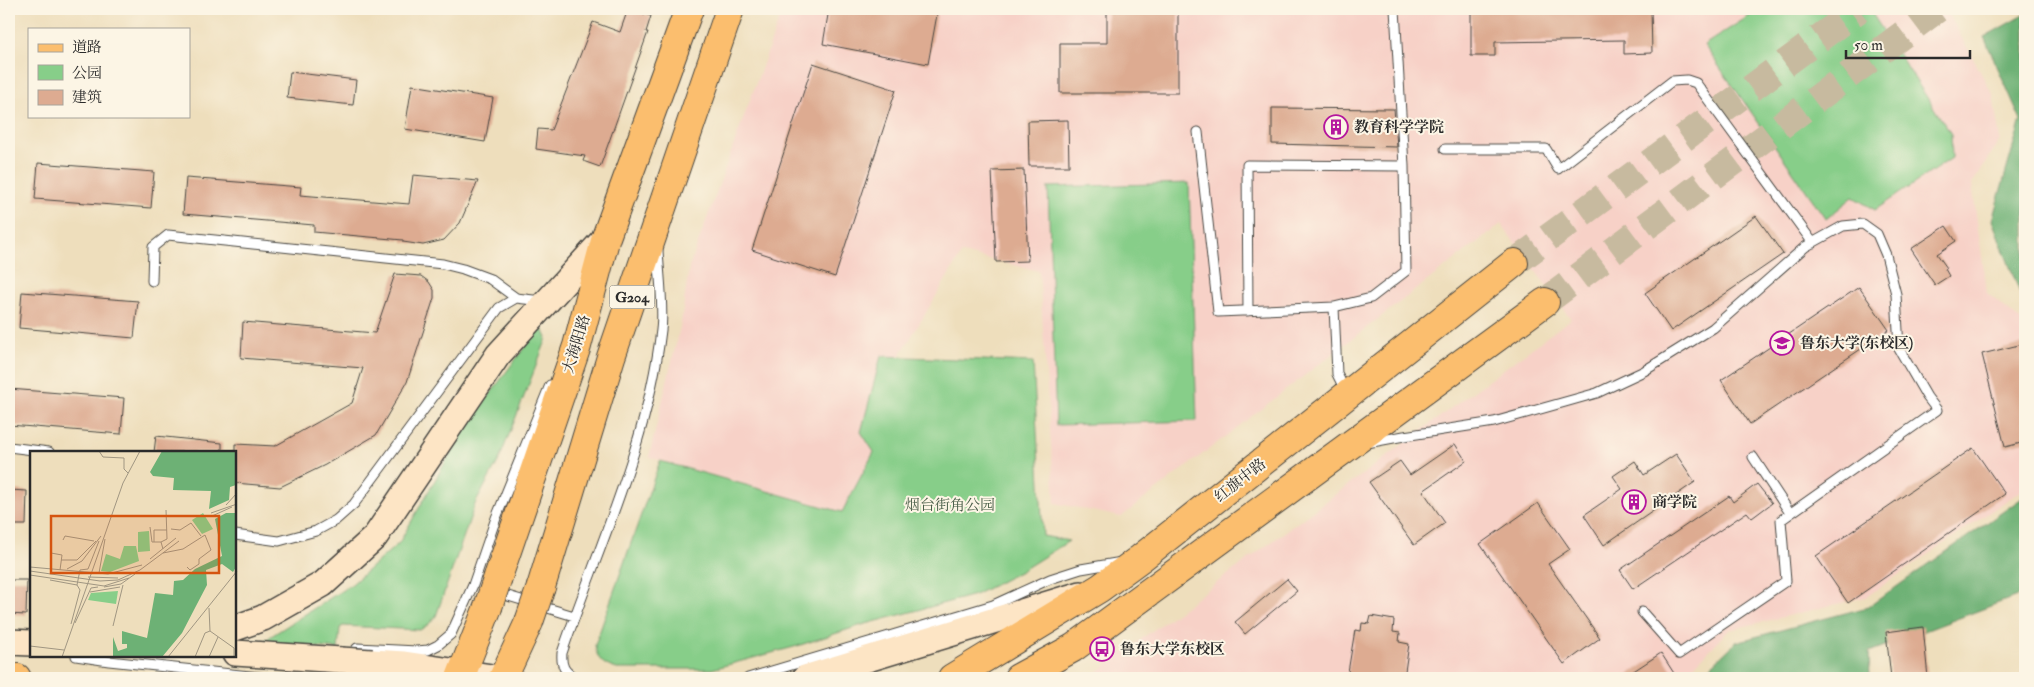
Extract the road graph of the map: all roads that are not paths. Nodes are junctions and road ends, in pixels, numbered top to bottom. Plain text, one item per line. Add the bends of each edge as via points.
1 (689, 9) edge
2 (730, 9) edge
3 (1394, 9) edge
4 (1198, 132) dead end
5 (1445, 149) dead end
6 (1404, 166) junction
7 (656, 223) junction
8 (606, 237) junction
9 (1813, 243) junction
10 (1514, 262) tunnel mouth
11 (152, 281) dead end
12 (516, 298) junction
13 (546, 301) junction
14 (1545, 302) tunnel mouth
15 (1334, 307) junction
16 (1248, 311) junction
17 (554, 374) dead end
18 (1348, 395) junction
19 (9, 447) edge
20 (1347, 448) junction
21 (41, 451) edge
22 (1753, 457) dead end
23 (1790, 513) junction
24 (236, 535) edge
25 (1142, 558) junction
26 (1100, 588) junction
27 (487, 590) junction
28 (1642, 612) dead end
29 (574, 616) junction
30 (236, 628) edge
31 (9, 643) edge
32 (30, 643) edge
33 (30, 648) edge
34 (1073, 648) junction
35 (236, 652) edge
36 (87, 657) edge
37 (109, 659) edge
38 (345, 669) edge
39 (461, 675) edge
40 (9, 677) edge
41 (17, 678) edge
42 (269, 678) edge
43 (501, 678) edge
44 (575, 678) edge
45 (748, 678) edge
46 (805, 678) edge
47 (952, 678) edge
48 (1018, 678) edge
49 (1038, 678) edge

1 - 8 main road, 大海阳路 / G204
2 - 7 main road, G204
3 - 6 lane
4 - 16 lane via 1218,312
5 - 9 lane via 1546,148 1558,169 1672,81 1687,80 1696,83
6 - 15 lane via 1406,271 1370,298
6 - 16 lane via 1247,165
7 - 29 lane via 662,328 646,410 621,490
7 - 43 main road, G204, bridge via 541,587 529,622
8 - 13 main road via 584,268
8 - 27 main road, 大海阳路 / G204 via 577,346
9 - 20 lane via 1713,328 1644,371 1597,393 1494,422
9 - 23 lane via 1843,226 1863,224 1877,234 1896,294 1899,349 1926,398 1937,410
10 - 18 main road, 红旗中路
11 - 12 lane via 153,247 168,236 443,264 490,279
12 - 13 lane
12 - 24 lane via 499,308 354,504 336,520 316,531 279,541
13 - 30 main road via 498,355 375,537 323,584 264,618
14 - 20 main road
15 - 16 lane
15 - 18 lane via 1337,374
17 - 27 lane via 496,518
18 - 25 main road, 红旗中路
19 - 21 lane
20 - 34 main road
22 - 23 lane
23 - 28 lane via 1781,520 1786,581 1679,654
25 - 26 main road, 红旗中路
25 - 45 lane via 1081,569 993,605
26 - 46 main road
26 - 47 main road, 红旗中路
27 - 29 lane
27 - 38 lane via 446,639 428,650 357,648
27 - 39 main road, 大海阳路 / G204
29 - 44 lane via 561,664
31 - 32 main road
31 - 33 lane
34 - 48 main road
34 - 49 main road
35 - 38 main road
36 - 37 lane
37 - 42 lane
38 - 39 main road, bridge via 372,662 404,664
39 - 43 main road
40 - 41 main road

